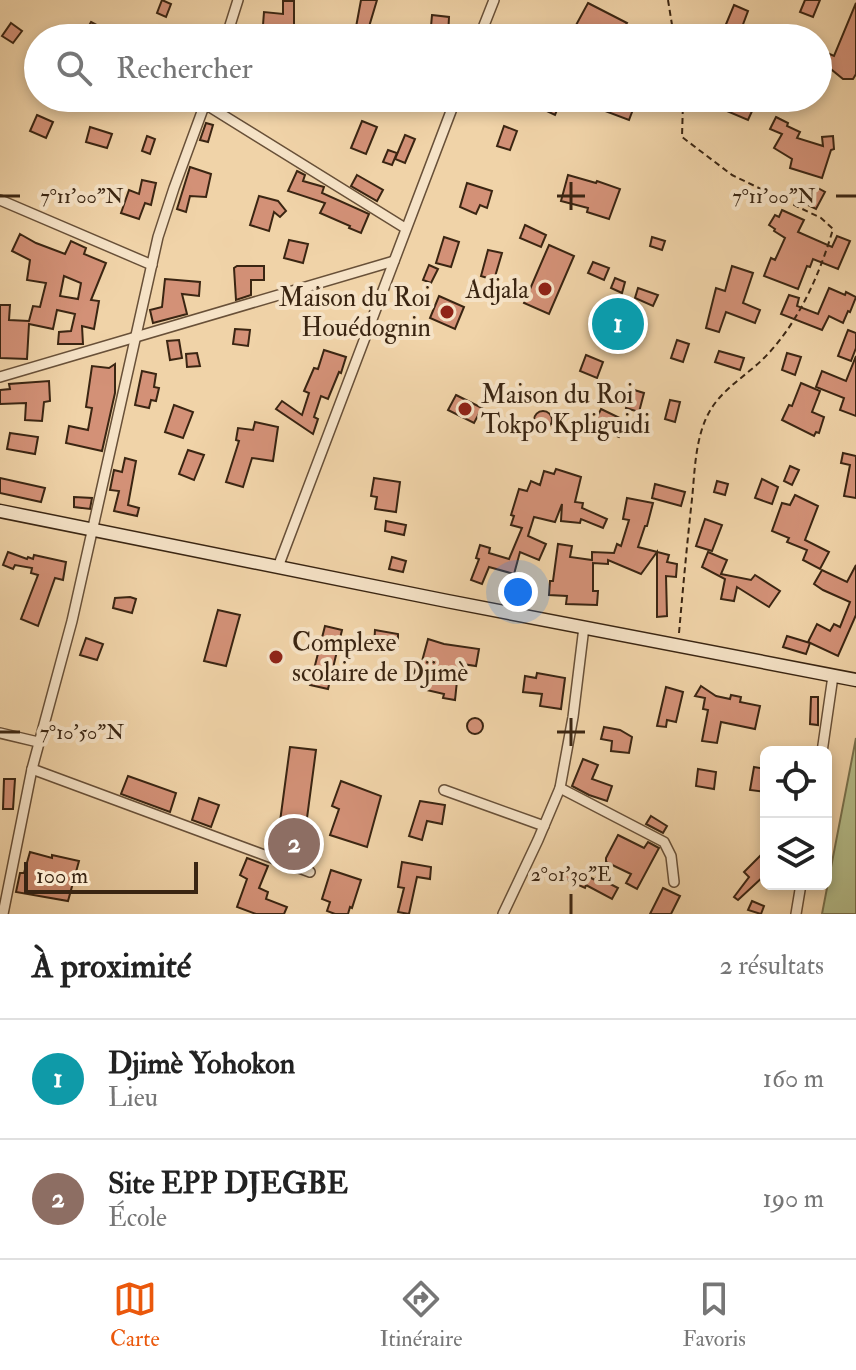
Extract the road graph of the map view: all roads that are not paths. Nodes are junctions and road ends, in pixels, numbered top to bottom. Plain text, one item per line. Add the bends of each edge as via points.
1 (238, 0) edge
2 (494, 0) edge
3 (230, 24) edge
4 (485, 24) edge
5 (202, 112) edge
6 (223, 112) edge
7 (451, 112) edge
8 (0, 200) edge
9 (405, 228) junction
10 (394, 261) junction
11 (152, 265) junction
12 (136, 337) junction
13 (0, 377) edge
14 (0, 511) edge
15 (92, 530) junction
16 (278, 567) junction
17 (584, 627) junction
18 (833, 676) junction
19 (856, 680) edge
20 (0, 733) edge
21 (38, 742) junction
22 (823, 746) edge
23 (32, 769) junction
24 (560, 788) junction
25 (444, 790) dead end
26 (544, 826) junction
27 (310, 872) dead end
28 (674, 882) dead end
29 (800, 890) edge
30 (3, 914) edge
31 (503, 914) edge
32 (796, 914) edge

1 - 3 street
2 - 4 street
5 - 11 street
6 - 9 street
7 - 9 street
8 - 11 street
9 - 10 street
10 - 12 street
10 - 16 street
11 - 12 street
12 - 13 street
12 - 15 street
14 - 15 street
15 - 16 street
15 - 21 street
16 - 17 street
17 - 18 street
17 - 24 street
18 - 19 street
18 - 22 street
20 - 21 street
21 - 23 street
23 - 27 street
23 - 30 street
24 - 26 street
24 - 28 street via 664,842
25 - 26 street
26 - 31 street
29 - 32 street

